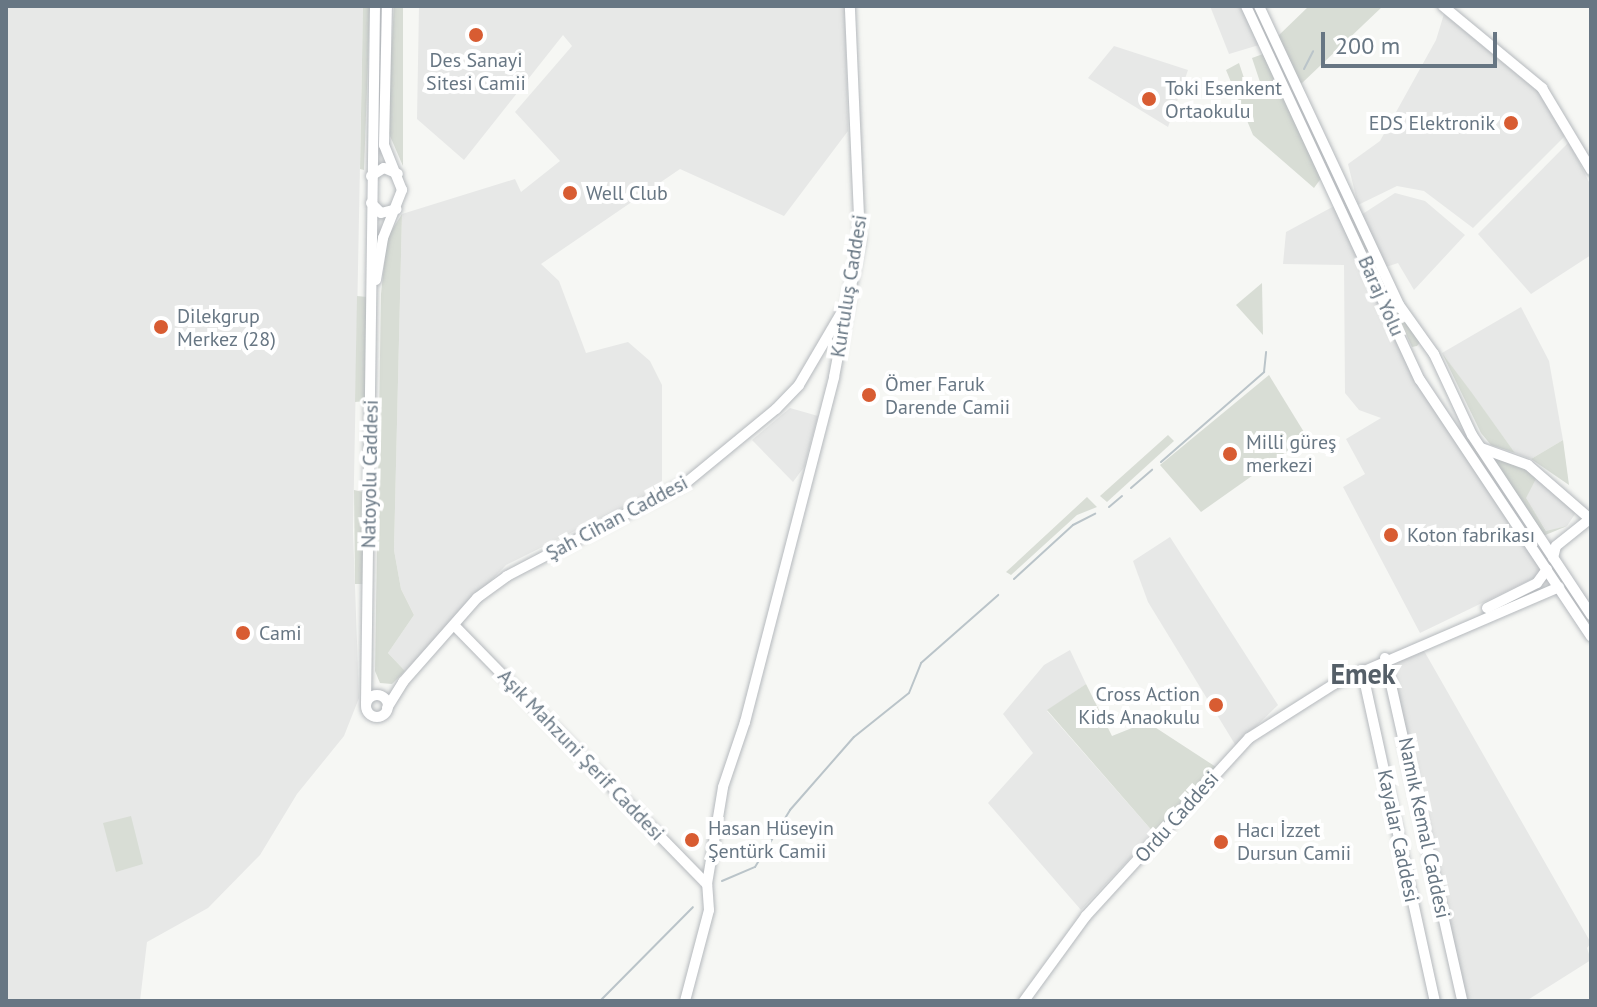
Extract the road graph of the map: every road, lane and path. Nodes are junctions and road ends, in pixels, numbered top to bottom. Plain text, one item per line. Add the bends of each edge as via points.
1 (375, 6) edge
2 (387, 6) edge
3 (850, 6) edge
4 (1246, 6) edge
5 (1259, 6) edge
6 (1443, 6) edge
7 (1269, 43) junction
8 (1591, 170) edge
9 (398, 174) junction
10 (371, 176) junction
11 (371, 203) junction
12 (397, 209) junction
13 (373, 286) junction
14 (846, 304) junction
15 (1424, 342) junction
16 (823, 347) junction
17 (1405, 349) junction
18 (838, 357) junction
19 (1446, 380) junction
20 (1428, 391) junction
21 (1480, 447) junction
22 (1589, 514) edge
23 (1553, 558) junction
24 (1547, 569) junction
25 (1559, 587) junction
26 (1591, 615) edge
27 (454, 625) junction
28 (1591, 636) edge
29 (1385, 658) junction
30 (367, 662) junction
31 (1362, 670) junction
32 (403, 682) junction
33 (379, 695) junction
34 (366, 703) junction
35 (387, 708) junction
36 (707, 884) junction
37 (685, 1001) edge
38 (1024, 1001) edge
39 (1435, 1001) edge
40 (1462, 1001) edge

1 - 10 main road, Natoyolu Caddesi
2 - 9 main road, Natoyolu Caddesi via 384,145
3 - 14 main road, Kurtuluş Caddesi via 853,131 862,218
4 - 7 main road, Baraj Yolu
5 - 7 main road, Baraj Yolu
6 - 8 main road via 1542,88
7 - 15 main road, Baraj Yolu via 1394,296
7 - 17 main road, Baraj Yolu
9 - 10 main road via 384,168
9 - 12 main road, Natoyolu Caddesi
10 - 11 main road, Natoyolu Caddesi
11 - 12 main road via 381,213
11 - 13 main road, Natoyolu Caddesi
12 - 13 main road, Natoyolu Caddesi via 386,227
13 - 30 main road, Natoyolu Caddesi
14 - 16 main road, Şah Cihan Caddesi
14 - 18 main road, Kurtuluş Caddesi
15 - 17 main road via 1414,351
15 - 19 main road, Baraj Yolu
16 - 18 main road via 833,345
16 - 27 main road, Şah Cihan Caddesi via 776,409 687,482 507,576 477,598
17 - 20 main road, Baraj Yolu
18 - 36 main road, Kurtuluş Caddesi via 745,722 723,787
19 - 20 main road via 1431,379
19 - 21 main road, Baraj Yolu
20 - 24 main road, Baraj Yolu
21 - 22 main road via 1528,465
21 - 23 main road, Baraj Yolu
22 - 23 main road via 1556,546
23 - 26 main road, Baraj Yolu
24 - 25 main road, Baraj Yolu
24 - 29 main road, Ordu Caddesi via 1533,585
25 - 28 main road, Baraj Yolu
25 - 29 main road, Ordu Caddesi
27 - 32 main road, Şah Cihan Caddesi
27 - 36 main road, Aşık Mahzuni Şerif Caddesi
29 - 31 main road, Ordu Caddesi
29 - 40 main road, Namık Kemal Caddesi
30 - 33 main road
30 - 34 main road, Natoyolu Caddesi
31 - 38 main road, Ordu Caddesi via 1285,711 1249,738 1086,916
31 - 39 main road, Kayalar Caddesi
32 - 33 main road
32 - 35 main road
33 - 34 main road
33 - 35 main road
34 - 35 main road via 374,716
36 - 37 main road, Kurtuluş Caddesi via 709,910

